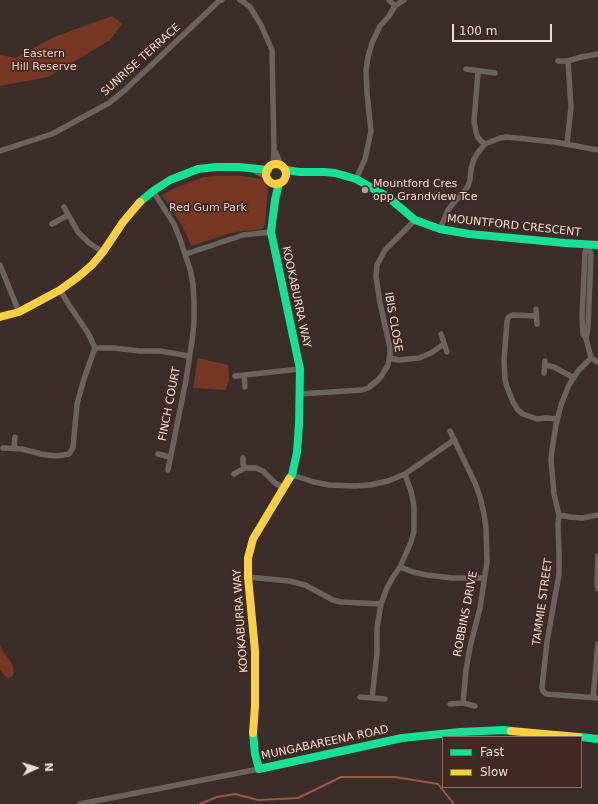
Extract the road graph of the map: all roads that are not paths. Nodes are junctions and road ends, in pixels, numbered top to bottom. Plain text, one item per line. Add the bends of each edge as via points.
1 (222, 0) edge
2 (240, 0) edge
3 (388, 0) edge
4 (404, 0) edge
5 (395, 6) junction
6 (598, 54) edge
7 (568, 60) junction
8 (558, 61) dead end
9 (466, 69) dead end
10 (478, 72) junction
11 (495, 73) dead end
12 (484, 144) junction
13 (567, 144) junction
14 (598, 150) edge
15 (0, 151) edge
16 (276, 174) junction
17 (356, 179) junction
18 (152, 192) junction
19 (64, 207) dead end
20 (68, 215) junction
21 (414, 220) junction
22 (52, 224) dead end
23 (440, 230) junction
24 (271, 232) junction
25 (588, 244) junction
26 (598, 245) edge
27 (103, 252) junction
28 (186, 254) junction
29 (0, 265) edge
30 (60, 290) junction
31 (536, 309) dead end
32 (20, 312) junction
33 (536, 316) junction
34 (0, 317) edge
35 (537, 324) dead end
36 (441, 334) dead end
37 (444, 344) junction
38 (95, 348) junction
39 (448, 352) dead end
40 (190, 356) junction
41 (390, 358) junction
42 (591, 358) junction
43 (598, 362) edge
44 (300, 369) junction
45 (544, 372) dead end
46 (244, 375) junction
47 (235, 376) dead end
48 (574, 378) junction
49 (246, 387) dead end
50 (299, 394) junction
51 (557, 419) junction
52 (450, 431) dead end
53 (15, 437) dead end
54 (454, 440) junction
55 (3, 448) dead end
56 (14, 448) junction
57 (158, 454) dead end
58 (170, 457) junction
59 (243, 458) dead end
60 (245, 468) junction
61 (168, 470) dead end
62 (234, 474) dead end
63 (405, 474) junction
64 (292, 475) junction
65 (284, 488) junction
66 (559, 515) junction
67 (598, 515) edge
68 (598, 556) edge
69 (400, 568) junction
70 (248, 577) junction
71 (484, 578) junction
72 (598, 589) edge
73 (381, 604) junction
74 (598, 644) edge
75 (360, 697) dead end
76 (372, 698) junction
77 (596, 698) edge
78 (385, 699) dead end
79 (463, 703) junction
80 (450, 704) dead end
81 (475, 706) dead end
82 (569, 736) edge
83 (582, 737) edge
84 (598, 739) edge
85 (259, 769) junction
86 (80, 804) edge

1 - 15 street, SUNRISE TERRACE via 109,104 52,134
2 - 16 street via 250,8 262,25 272,50
3 - 5 street
4 - 5 street
5 - 17 street via 380,26 368,57 366,92 371,131 365,159
6 - 7 street
7 - 8 street
7 - 13 street via 571,107
9 - 10 street
10 - 11 street
10 - 12 street via 474,122 477,136
12 - 13 street via 506,137
12 - 23 street via 474,159 468,186 448,210
13 - 14 street
16 - 17 street, MOUNTFORD CRESCENT via 336,173
16 - 18 street, MOUNTFORD CRESCENT via 239,167 198,169 170,180
16 - 24 street, KOOKABURRA WAY
17 - 21 street, MOUNTFORD CRESCENT via 388,197
18 - 27 street, MOUNTFORD CRESCENT via 137,205
18 - 28 street, FINCH COURT via 174,224
19 - 20 street
20 - 22 street
20 - 27 street via 78,232
21 - 23 street, MOUNTFORD CRESCENT
21 - 41 street, IBIS CLOSE via 385,250 376,276
23 - 25 street, MOUNTFORD CRESCENT via 565,244
24 - 28 street via 244,235
24 - 44 street, KOOKABURRA WAY
25 - 26 street, MOUNTFORD CRESCENT
25 - 42 street via 585,253 582,316 583,334
27 - 30 street, MOUNTFORD CRESCENT via 92,265
28 - 40 street, FINCH COURT via 194,301
29 - 32 street
30 - 32 street, MOUNTFORD CRESCENT
30 - 38 street
31 - 33 street
32 - 34 street, MOUNTFORD CRESCENT
33 - 35 street
33 - 51 street via 513,315 506,321 504,370 507,387 513,402 523,414 537,419
36 - 37 street
37 - 39 street
37 - 41 street via 419,358
38 - 40 street via 160,351
38 - 56 street via 77,404 73,448 69,454 56,456
40 - 58 street, FINCH COURT
41 - 50 street, IBIS CLOSE via 382,375 368,388
42 - 43 street
42 - 48 street, TAMMIE STREET
44 - 46 street
44 - 50 street, KOOKABURRA WAY
45 - 48 street via 545,363
46 - 47 street
46 - 49 street
48 - 51 street, TAMMIE STREET
50 - 64 street, KOOKABURRA WAY via 297,445
51 - 66 street, TAMMIE STREET via 551,460
52 - 54 street, ROBBINS DRIVE
53 - 56 street
54 - 63 street
54 - 71 street, ROBBINS DRIVE via 475,483 484,514 487,547
55 - 56 street
57 - 58 street, FINCH COURT
58 - 61 street, FINCH COURT
59 - 60 street
60 - 62 street
60 - 65 street via 263,470 275,483
63 - 64 street via 388,481 355,486 329,485
63 - 69 street via 414,506 414,531
64 - 65 street, KOOKABURRA WAY
65 - 70 street, KOOKABURRA WAY via 253,539 248,558
66 - 67 street via 582,518
66 - 77 street, TAMMIE STREET via 559,574 542,687 546,694
68 - 72 street
69 - 71 street via 452,578
69 - 73 street
70 - 73 street via 305,585 332,600 341,602
70 - 85 street, KOOKABURRA WAY via 255,650 253,730
71 - 79 street, ROBBINS DRIVE via 466,670
73 - 76 street
74 - 77 street
75 - 76 street
76 - 78 street
79 - 80 street
79 - 81 street
82 - 85 street, MUNGABAREENA ROAD via 504,730 402,738
83 - 84 street, MUNGABAREENA ROAD
85 - 86 street, MUNGABAREENA ROAD

